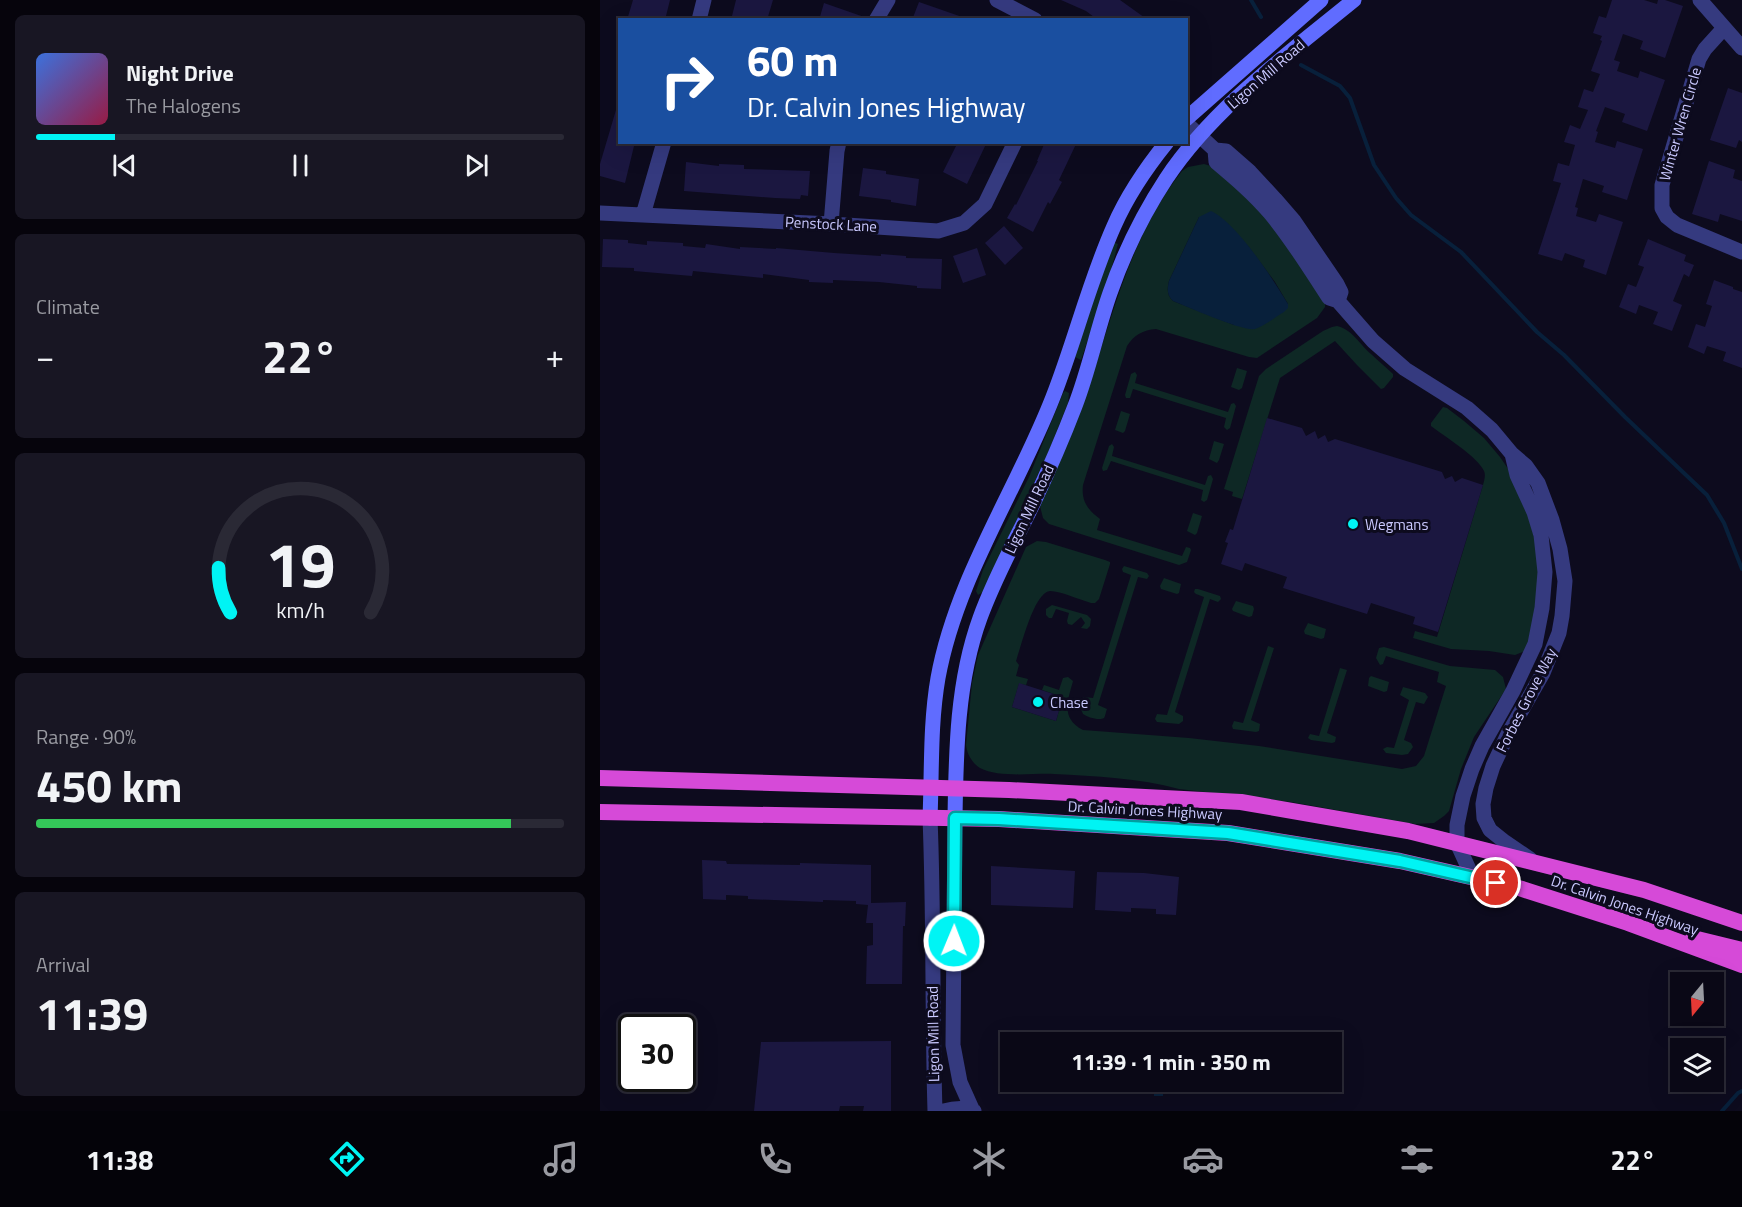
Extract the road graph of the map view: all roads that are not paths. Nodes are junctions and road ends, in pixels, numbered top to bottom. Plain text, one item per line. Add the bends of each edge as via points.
1 (704, 0) edge
2 (888, 0) edge
3 (997, 0) edge
4 (1321, 0) edge
5 (1354, 0) edge
6 (1700, 0) edge
7 (700, 18) edge
8 (877, 18) edge
9 (1031, 18) edge
10 (1724, 28) junction
11 (1742, 48) edge
12 (1191, 126) edge
13 (663, 144) edge
14 (839, 144) edge
15 (1014, 144) edge
16 (1166, 144) edge
17 (1183, 144) edge
18 (600, 213) edge
19 (643, 215) junction
20 (831, 224) junction
21 (1742, 252) edge
22 (1512, 454) junction
23 (1544, 557) junction
24 (1544, 673) junction
25 (600, 778) edge
26 (931, 789) junction
27 (955, 789) junction
28 (605, 814) edge
29 (930, 818) junction
30 (955, 818) junction
31 (1457, 843) junction
32 (1535, 863) junction
33 (1473, 878) junction
34 (1628, 923) junction
35 (1742, 923) edge
36 (1742, 950) edge
37 (1742, 965) edge
38 (935, 1111) edge
39 (944, 1111) edge
40 (973, 1111) edge

1 - 7 street
2 - 8 street
3 - 9 street
4 - 12 main road, Ligon Mill Road
5 - 12 main road, Ligon Mill Road via 1233,101
6 - 10 street
10 - 11 street
10 - 21 street, Winter Wren Circle via 1698,59 1662,185 1662,208 1677,225
12 - 22 street, Forbes Grove Way via 1215,150 1226,151 1250,172 1294,220 1337,284 1341,292 1338,301 1373,341 1406,369 1467,408
13 - 19 street
14 - 20 street
15 - 20 street, Penstock Lane via 985,204 964,223 938,231
16 - 26 main road, Ligon Mill Road via 1114,226 1053,397 967,583 939,677
17 - 27 main road, Ligon Mill Road via 1135,232 1110,293 1076,405 980,618 963,687
18 - 19 street, Penstock Lane
19 - 20 street, Penstock Lane
22 - 23 street, Forbes Grove Way via 1534,512
22 - 24 street, Forbes Grove Way via 1538,483 1560,549 1565,581 1559,633
23 - 24 street via 1551,575 1554,612 1543,659
23 - 31 street, Forbes Grove Way via 1542,608 1535,644 1472,770 1457,825
24 - 32 street, Forbes Grove Way via 1493,766 1483,804 1490,830
25 - 26 highway, Dr. Calvin Jones Highway
26 - 27 highway, Dr. Calvin Jones Highway
26 - 29 main road, Ligon Mill Road
27 - 30 main road, Ligon Mill Road
27 - 31 highway, Dr. Calvin Jones Highway via 1241,802
28 - 29 highway, Dr. Calvin Jones Highway
29 - 30 highway, Dr. Calvin Jones Highway
29 - 38 street, Ligon Mill Road
30 - 33 highway, Dr. Calvin Jones Highway via 1228,833 1400,861
30 - 40 street, Ligon Mill Road via 953,1045 960,1082
31 - 32 highway, Dr. Calvin Jones Highway
31 - 33 street
32 - 35 highway, Dr. Calvin Jones Highway via 1644,890
33 - 34 highway, Dr. Calvin Jones Highway via 1519,888
34 - 36 highway
34 - 37 highway, Dr. Calvin Jones Highway
39 - 40 street

